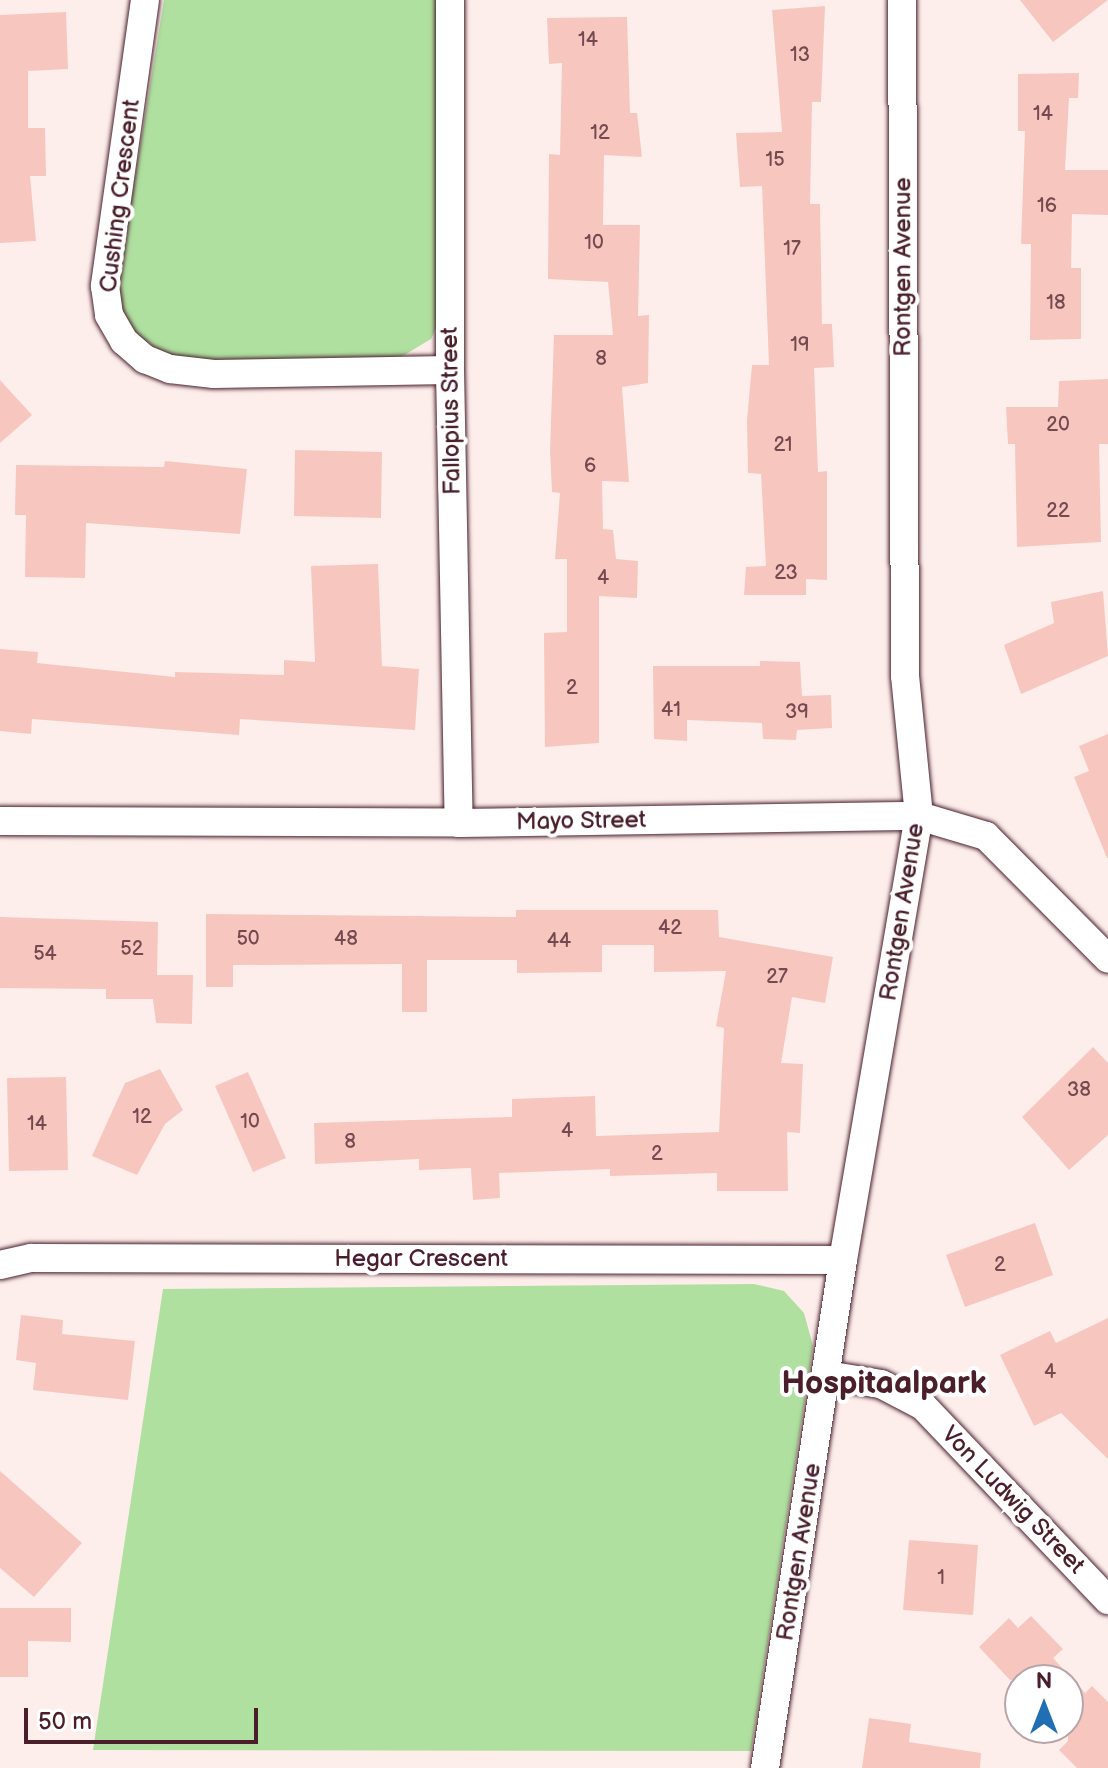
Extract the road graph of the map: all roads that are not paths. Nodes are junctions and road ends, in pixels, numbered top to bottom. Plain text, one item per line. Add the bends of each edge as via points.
1 (145, 0) edge
2 (450, 0) edge
3 (902, 0) edge
4 (450, 370) junction
5 (919, 816) junction
6 (0, 821) edge
7 (459, 823) junction
8 (1108, 959) edge
9 (843, 1260) junction
10 (0, 1265) edge
11 (827, 1375) junction
12 (1108, 1600) edge
13 (765, 1768) edge

1 - 4 street, Cushing Crescent via 105,286 109,315 124,341 145,359 170,369 214,374
2 - 4 street, Fallopius Street
3 - 5 street, Rontgen Avenue via 905,676
4 - 7 street, Fallopius Street
5 - 7 street, Mayo Street
5 - 8 street, Mayo Street via 986,836
5 - 9 street, Rontgen Avenue
6 - 7 street, Mayo Street
9 - 10 street, Hegar Crescent via 31,1258
9 - 11 street, Rontgen Avenue
11 - 12 street, Von Ludwig Street via 881,1384 923,1406
11 - 13 street, Rontgen Avenue

